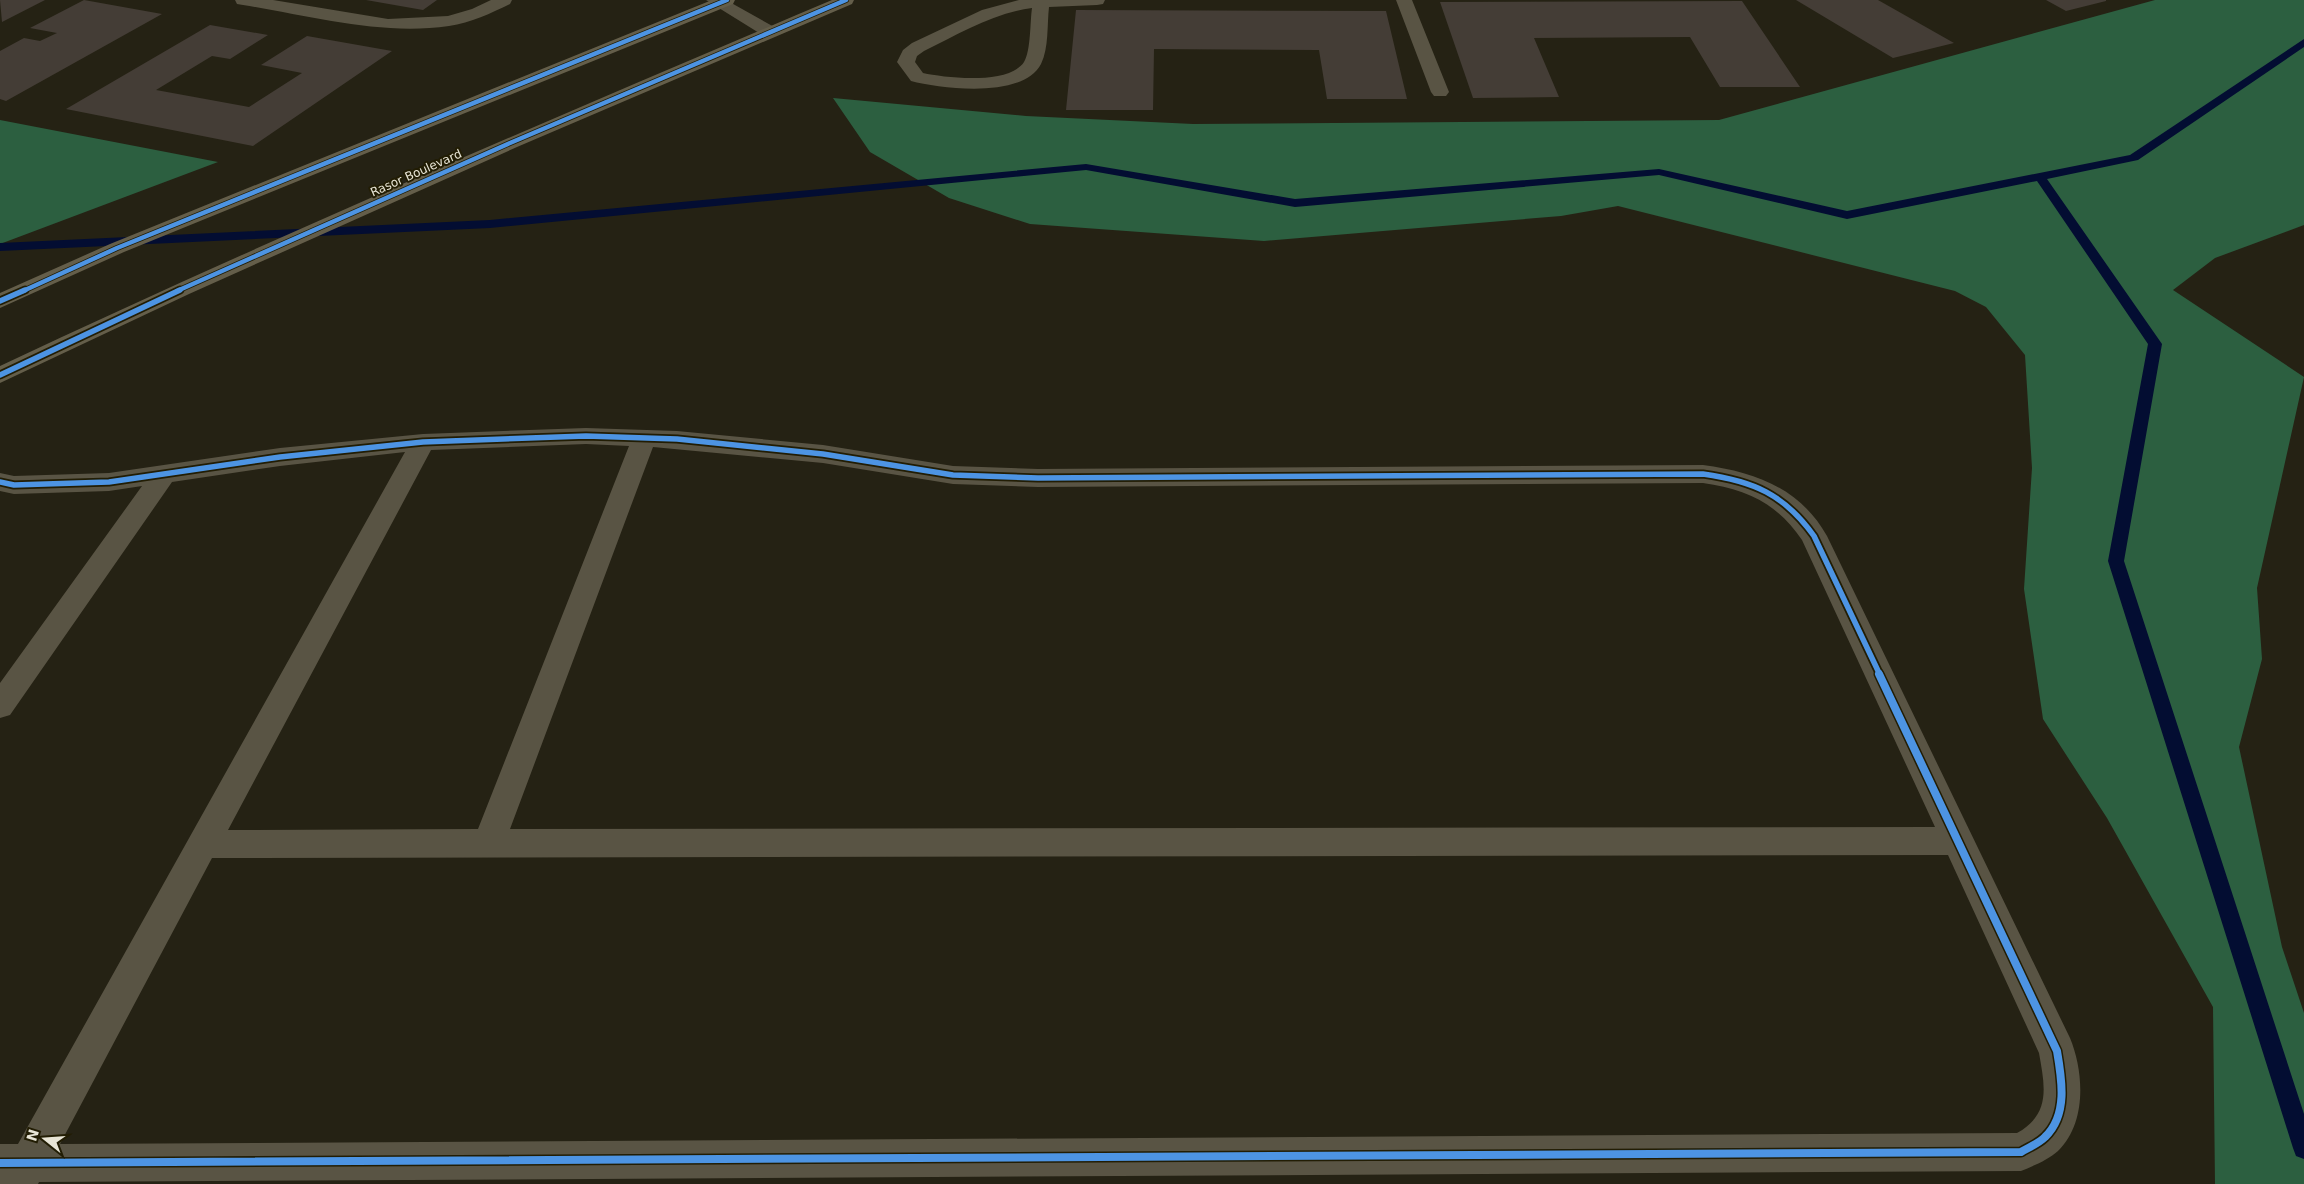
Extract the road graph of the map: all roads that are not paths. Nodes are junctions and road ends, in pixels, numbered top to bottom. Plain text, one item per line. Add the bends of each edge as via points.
1 (243, 0) edge
2 (504, 0) edge
3 (846, 0) edge
4 (1097, 0) edge
5 (1404, 0) edge
6 (720, 1) edge
7 (1041, 2) junction
8 (770, 32) junction
9 (1440, 92) dead end
10 (0, 301) edge
11 (0, 375) edge
12 (644, 438) junction
13 (423, 442) junction
14 (164, 474) junction
15 (0, 482) edge
16 (0, 706) edge
17 (1957, 841) junction
18 (490, 843) junction
19 (203, 844) junction
20 (15, 1170) edge

1 - 2 street via 388,24 449,22
3 - 8 main road, Rasor Boulevard
4 - 7 street
5 - 9 street
6 - 8 street
6 - 10 main road via 117,248
7 - 7 street via 997,10 918,47 909,54 906,62 917,76 944,82 985,82 1024,72 1032,64
8 - 11 main road, Rasor Boulevard via 181,289
12 - 13 street via 586,436
12 - 17 street via 824,454 954,475 1038,478 1730,476 1782,499 1802,516
12 - 18 street
13 - 14 street via 280,457
13 - 19 street
14 - 15 street via 109,482
14 - 16 street
17 - 18 street
17 - 20 street via 2057,1051 2063,1083 2060,1112 2045,1136 2021,1152
18 - 19 street
19 - 20 street

